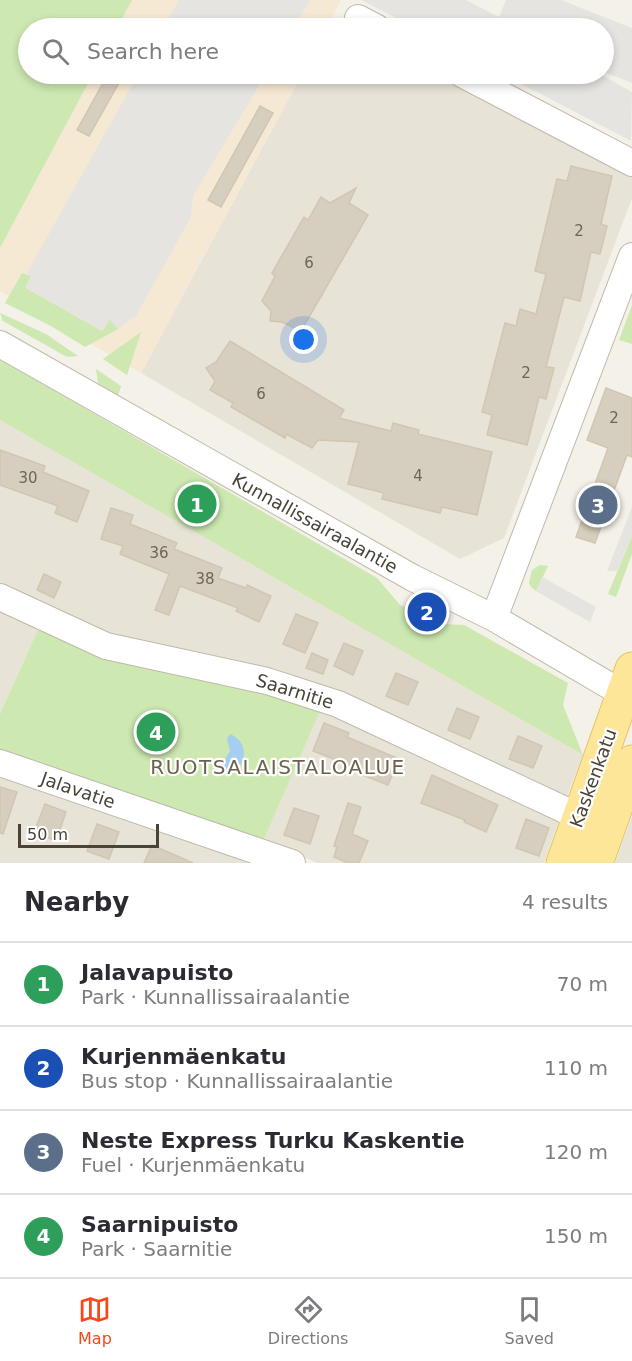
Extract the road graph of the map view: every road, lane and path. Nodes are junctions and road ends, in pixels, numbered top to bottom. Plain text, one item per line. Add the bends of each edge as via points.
1 (481, 84) edge
2 (632, 163) edge
3 (632, 256) edge
4 (0, 344) edge
5 (0, 597) edge
6 (494, 618) junction
7 (629, 688) edge
8 (632, 762) edge
9 (0, 763) edge
10 (580, 817) junction
11 (292, 863) edge
12 (563, 863) edge
13 (596, 863) edge

1 - 2 street
3 - 6 street
4 - 6 street, Kunnallissairaalantie via 413,578
5 - 10 street, Saarnitie via 106,646 267,681 338,704
6 - 7 street, Kunnallissairaalantie
7 - 10 main road, Kaskenkatu
8 - 13 main road, Kaskenkatu
9 - 11 street, Jalavatie
10 - 12 main road, Kaskenkatu

